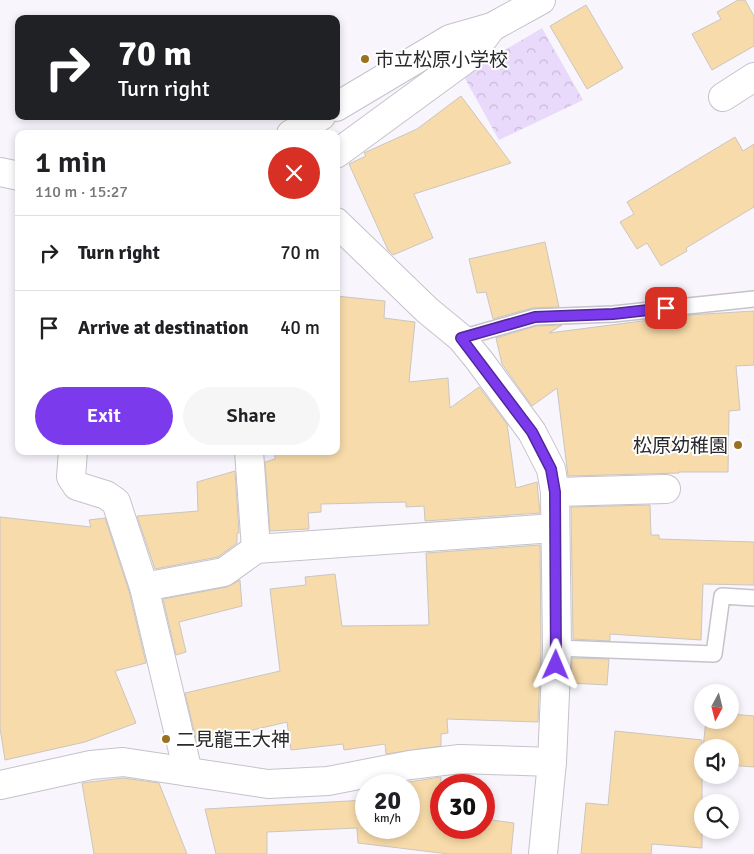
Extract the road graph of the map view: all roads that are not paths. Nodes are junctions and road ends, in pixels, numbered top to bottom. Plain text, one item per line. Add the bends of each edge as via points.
1 (541, 0) edge
2 (492, 27) junction
3 (754, 77) edge
4 (722, 97) dead end
5 (340, 105) edge
6 (314, 120) edge
7 (298, 130) edge
8 (340, 151) edge
9 (0, 172) edge
10 (15, 175) edge
11 (340, 226) edge
12 (754, 299) edge
13 (461, 338) junction
14 (73, 455) edge
15 (248, 455) edge
16 (666, 489) dead end
17 (555, 492) junction
18 (555, 528) junction
19 (256, 549) junction
20 (144, 587) junction
21 (754, 598) edge
22 (557, 648) junction
23 (552, 762) junction
24 (188, 772) junction
25 (0, 785) edge
26 (543, 854) edge

1 - 2 street
2 - 5 street via 450,39
2 - 8 street via 470,56
3 - 4 street
6 - 7 street
9 - 10 street
11 - 13 street via 427,310
12 - 13 lane via 613,314 535,317
13 - 17 street via 532,432 551,469
14 - 20 street via 71,477 77,486 106,495 116,502
15 - 19 street
16 - 17 street
17 - 18 street
18 - 19 street
18 - 22 street
19 - 20 street via 224,572
20 - 24 street
21 - 22 lane via 722,596 714,654
22 - 23 street
23 - 24 street via 460,759 328,781 268,784
23 - 26 street
24 - 25 street via 123,762 91,765

